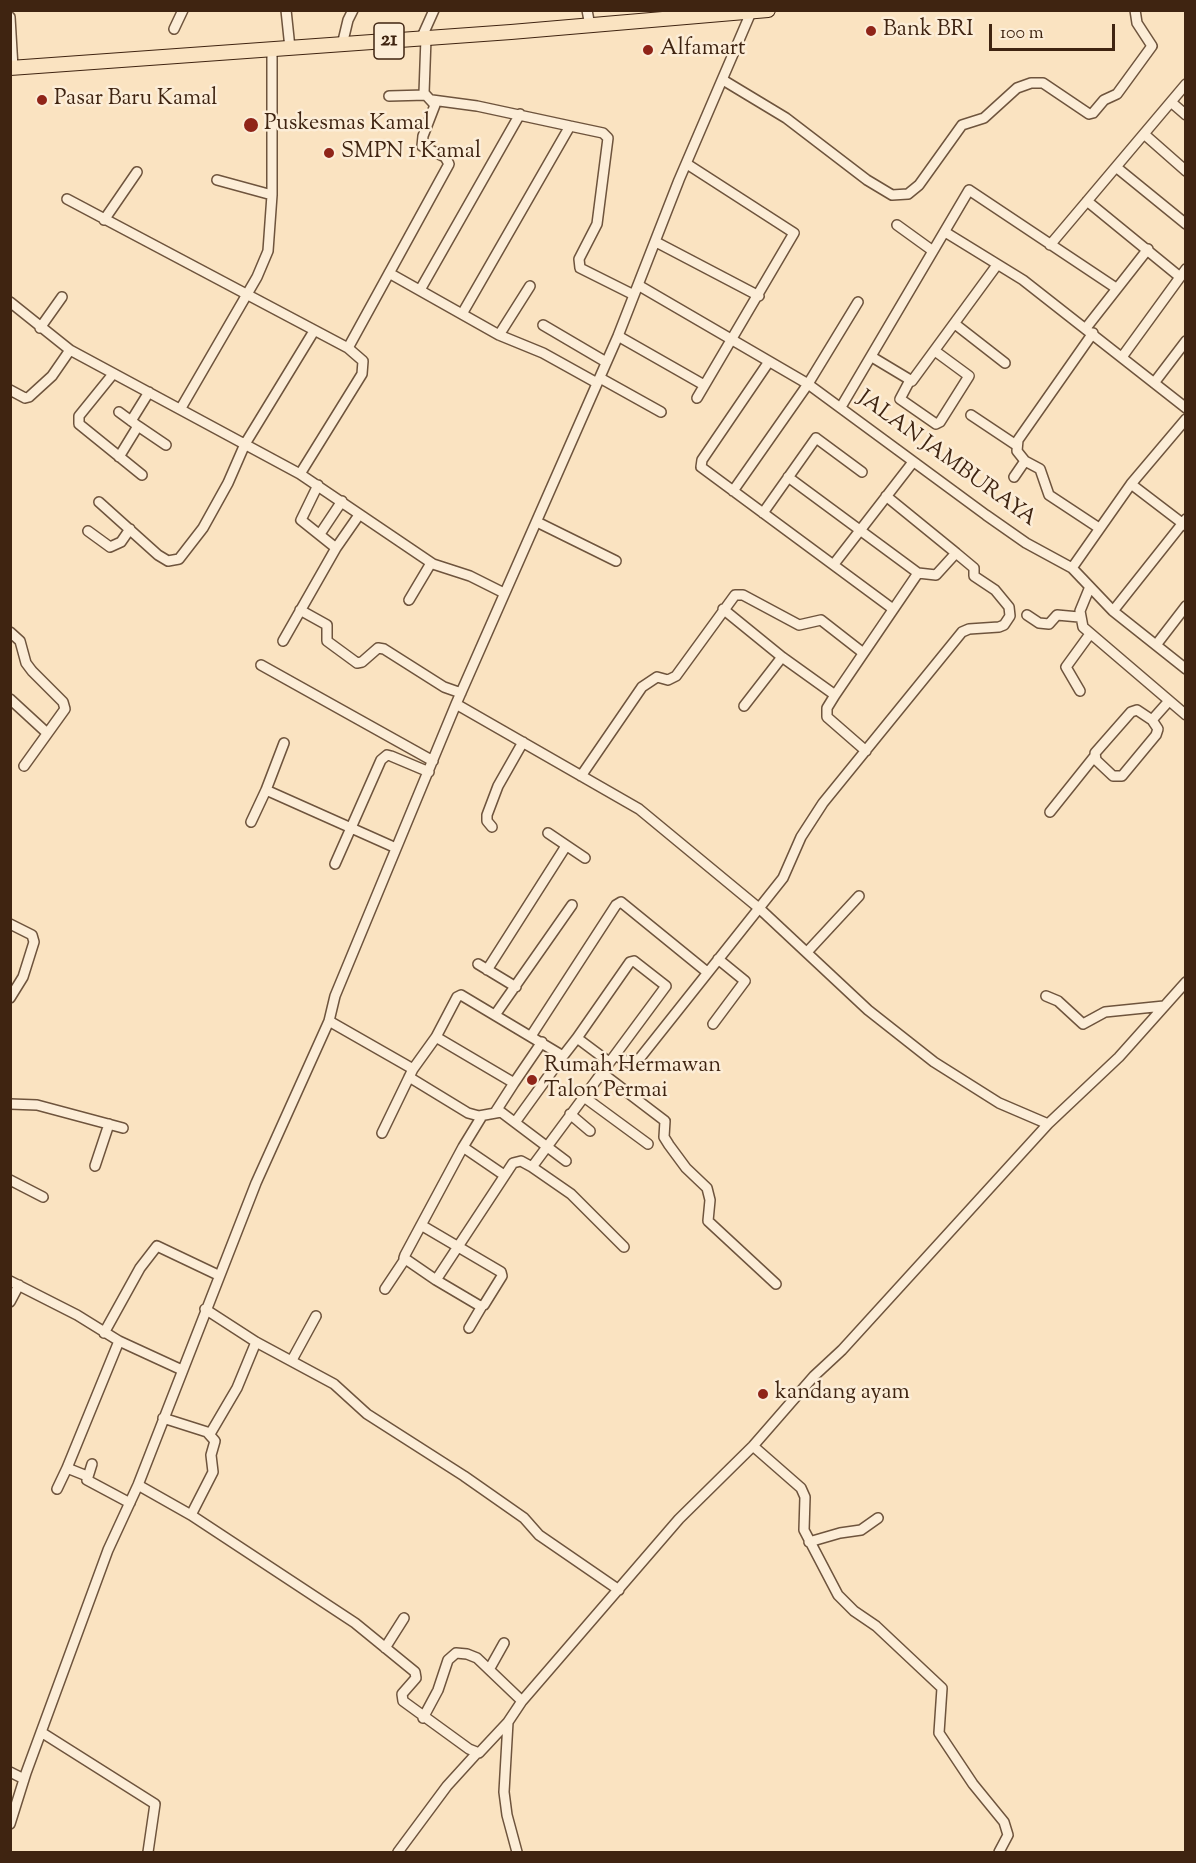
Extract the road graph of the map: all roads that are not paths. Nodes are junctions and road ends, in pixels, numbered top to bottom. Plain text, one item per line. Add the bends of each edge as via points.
1 (183, 10) edge
2 (286, 10) edge
3 (353, 10) edge
4 (434, 10) edge
5 (587, 10) edge
6 (768, 10) edge
7 (1135, 10) edge
8 (752, 11) edge
9 (10, 17) edge
10 (590, 26) junction
11 (174, 29) dead end
12 (423, 38) junction
13 (342, 45) junction
14 (290, 48) junction
15 (272, 49) junction
16 (12, 68) edge
17 (723, 80) junction
18 (1185, 84) edge
19 (389, 96) dead end
20 (429, 98) junction
21 (1171, 102) junction
22 (519, 114) junction
23 (1185, 115) edge
24 (570, 126) junction
25 (1143, 134) junction
26 (687, 164) junction
27 (1116, 167) junction
28 (1185, 171) edge
29 (137, 172) dead end
30 (218, 180) dead end
31 (272, 195) junction
32 (67, 199) dead end
33 (1087, 201) junction
34 (104, 220) junction
35 (897, 225) dead end
36 (1185, 225) edge
37 (945, 232) junction
38 (656, 242) junction
39 (1050, 245) junction
40 (1148, 249) junction
41 (933, 251) junction
42 (997, 265) junction
43 (389, 273) junction
44 (1183, 273) edge
45 (638, 285) junction
46 (530, 286) dead end
47 (1116, 288) junction
48 (420, 290) junction
49 (246, 295) junction
50 (634, 295) junction
51 (759, 296) junction
52 (62, 297) dead end
53 (10, 302) edge
54 (858, 302) dead end
55 (462, 314) junction
56 (954, 324) junction
57 (543, 325) dead end
58 (40, 328) junction
59 (314, 331) junction
60 (1089, 331) junction
61 (499, 335) junction
62 (618, 336) junction
63 (732, 341) junction
64 (1185, 341) edge
65 (348, 348) junction
66 (70, 350) junction
67 (935, 351) junction
68 (872, 357) junction
69 (1122, 357) junction
70 (606, 362) junction
71 (768, 363) junction
72 (1005, 363) dead end
73 (113, 374) junction
74 (599, 380) junction
75 (909, 382) junction
76 (1154, 383) junction
77 (808, 384) junction
78 (704, 385) junction
79 (10, 390) edge
80 (149, 393) junction
81 (697, 398) dead end
82 (841, 407) junction
83 (181, 408) junction
84 (1185, 408) edge
85 (119, 412) dead end
86 (661, 412) dead end
87 (971, 415) dead end
88 (1185, 419) edge
89 (134, 423) junction
90 (245, 444) junction
91 (1017, 445) junction
92 (166, 446) dead end
93 (119, 456) junction
94 (1025, 461) junction
95 (913, 462) junction
96 (862, 472) dead end
97 (300, 474) junction
98 (142, 475) dead end
99 (788, 477) junction
100 (1014, 477) dead end
101 (1131, 484) junction
102 (318, 485) junction
103 (733, 491) junction
104 (886, 496) junction
105 (342, 501) junction
106 (99, 502) dead end
107 (763, 513) junction
108 (359, 514) junction
109 (537, 522) junction
110 (1184, 523) edge
111 (1101, 526) junction
112 (130, 529) junction
113 (88, 531) dead end
114 (861, 531) junction
115 (320, 534) junction
116 (336, 548) junction
117 (956, 552) junction
118 (616, 561) dead end
119 (431, 563) junction
120 (834, 564) junction
121 (1072, 568) junction
122 (918, 573) junction
123 (1089, 589) junction
124 (504, 593) junction
125 (409, 600) dead end
126 (1185, 606) edge
127 (723, 609) junction
128 (893, 609) junction
129 (300, 610) junction
130 (1113, 611) junction
131 (1027, 615) dead end
132 (1079, 617) junction
133 (10, 632) edge
134 (1090, 634) junction
135 (283, 641) dead end
136 (1156, 645) junction
137 (862, 652) junction
138 (782, 657) junction
139 (261, 665) dead end
140 (1185, 669) edge
141 (1080, 691) dead end
142 (461, 693) junction
143 (835, 695) junction
144 (10, 699) edge
145 (1168, 702) junction
146 (456, 705) junction
147 (744, 706) dead end
148 (1185, 715) edge
149 (1152, 720) junction
150 (47, 733) junction
151 (523, 742) junction
152 (284, 743) dead end
153 (866, 751) junction
154 (1094, 757) junction
155 (433, 761) junction
156 (24, 766) dead end
157 (429, 772) junction
158 (581, 776) junction
159 (266, 790) junction
160 (1050, 812) dead end
161 (251, 822) dead end
162 (351, 827) junction
163 (492, 827) dead end
164 (548, 833) dead end
165 (566, 846) junction
166 (396, 848) junction
167 (585, 858) dead end
168 (336, 864) dead end
169 (859, 896) dead end
170 (572, 905) dead end
171 (760, 909) junction
172 (10, 924) edge
173 (808, 951) junction
174 (718, 959) junction
175 (477, 964) dead end
176 (487, 970) junction
177 (707, 972) junction
178 (1185, 982) edge
179 (516, 987) junction
180 (1046, 996) dead end
181 (10, 998) edge
182 (1164, 1006) junction
183 (495, 1015) junction
184 (329, 1021) junction
185 (713, 1024) dead end
186 (531, 1036) junction
187 (436, 1037) junction
188 (576, 1038) junction
189 (542, 1042) junction
190 (563, 1056) junction
191 (612, 1058) junction
192 (411, 1073) junction
193 (602, 1073) junction
194 (514, 1083) junction
195 (584, 1097) junction
196 (10, 1104) edge
197 (496, 1111) junction
198 (570, 1114) junction
199 (482, 1116) junction
200 (516, 1121) junction
201 (110, 1124) junction
202 (1048, 1124) junction
203 (123, 1128) dead end
204 (590, 1131) dead end
205 (382, 1133) dead end
206 (648, 1144) dead end
207 (546, 1146) junction
208 (463, 1147) junction
209 (566, 1161) dead end
210 (95, 1166) dead end
211 (532, 1167) junction
212 (504, 1175) junction
213 (10, 1180) edge
214 (43, 1197) dead end
215 (421, 1225) junction
216 (457, 1245) junction
217 (624, 1246) dead end
218 (405, 1259) junction
219 (218, 1275) junction
220 (436, 1280) junction
221 (15, 1283) edge
222 (776, 1284) dead end
223 (385, 1289) dead end
224 (10, 1302) edge
225 (482, 1306) junction
226 (205, 1309) junction
227 (316, 1316) dead end
228 (469, 1328) dead end
229 (104, 1333) junction
230 (119, 1341) junction
231 (256, 1342) junction
232 (292, 1360) junction
233 (182, 1370) junction
234 (163, 1418) junction
235 (210, 1434) junction
236 (753, 1446) junction
237 (92, 1464) dead end
238 (67, 1468) junction
239 (87, 1476) junction
240 (138, 1485) junction
241 (57, 1489) dead end
242 (130, 1503) junction
243 (191, 1515) junction
244 (878, 1518) dead end
245 (809, 1542) junction
246 (619, 1590) junction
247 (404, 1618) dead end
248 (504, 1643) dead end
249 (385, 1648) junction
250 (490, 1668) junction
251 (522, 1701) junction
252 (423, 1718) junction
253 (508, 1722) junction
254 (41, 1732) junction
255 (477, 1753) junction
256 (10, 1772) edge
257 (24, 1779) junction
258 (10, 1824) edge
259 (148, 1852) edge
260 (398, 1852) edge
261 (517, 1852) edge
262 (999, 1852) edge

1 - 11 street
2 - 14 street
3 - 13 street
4 - 12 street
5 - 10 street
6 - 8 highway, 21
7 - 17 street via 1137,23 1152,46 1117,94 1089,114 1043,83 1017,88 984,118 962,125 926,176 908,194 892,195 867,180 786,118
8 - 10 highway, 21
8 - 17 street
9 - 16 street
10 - 12 highway, 21
12 - 13 highway, 21
12 - 20 street
13 - 14 highway, 21
14 - 15 highway, 21
15 - 16 highway, 21
15 - 31 street
17 - 26 street
18 - 21 street
19 - 20 street
20 - 22 street
20 - 43 street via 435,105 422,146 445,157 449,164
21 - 23 street
21 - 25 street
22 - 24 street
22 - 48 street
24 - 50 street via 603,133 608,138 597,224 579,259 580,268
24 - 55 street
25 - 27 street
25 - 28 street
26 - 38 street
26 - 51 street via 794,233
27 - 33 street
27 - 36 street
29 - 34 street
30 - 31 street
31 - 49 street via 268,250
32 - 34 street
33 - 39 street
33 - 40 street
34 - 49 street
35 - 41 street
37 - 39 street via 969,190
37 - 41 street
37 - 42 street
38 - 45 street
38 - 51 street
39 - 47 street
40 - 44 street
40 - 47 street
41 - 68 street
42 - 56 street
42 - 60 street
43 - 48 street
43 - 65 street
44 - 69 street
45 - 50 street
45 - 63 street, JALAN JAMBURAYA
46 - 61 street
47 - 60 street
48 - 55 street
49 - 59 street
49 - 83 street
50 - 62 street
51 - 63 street
52 - 58 street
53 - 58 street
54 - 77 street
55 - 61 street
56 - 67 street
56 - 72 street
57 - 70 street
58 - 66 street
59 - 65 street
59 - 90 street
60 - 69 street
60 - 91 street
61 - 74 street
62 - 70 street
62 - 78 street
63 - 71 street, JALAN JAMBURAYA
63 - 78 street
64 - 76 street
65 - 97 street via 363,361 362,374
66 - 73 street
66 - 79 street via 52,376 29,397
67 - 75 street
67 - 75 street via 969,376 940,422 936,424 900,399
68 - 75 street
68 - 82 street
69 - 76 street
70 - 74 street
71 - 77 street, JALAN JAMBURAYA
71 - 103 street via 700,464
73 - 80 street
73 - 93 street via 78,420
74 - 86 street
74 - 109 street
76 - 84 street
77 - 82 street, JALAN JAMBURAYA
77 - 103 street
78 - 81 street
80 - 83 street
80 - 89 street
82 - 95 street, JALAN JAMBURAYA
83 - 90 street
85 - 89 street
87 - 91 street
88 - 101 street
89 - 92 street
89 - 93 street
90 - 97 street
90 - 112 street via 214,509 178,560 168,561 158,555
91 - 94 street via 1018,454
93 - 98 street
94 - 100 street
94 - 111 street via 1040,469 1048,492
95 - 104 street
95 - 121 street, JALAN JAMBURAYA via 1026,543
96 - 99 street via 816,438
97 - 102 street
99 - 107 street
99 - 114 street
101 - 110 street
101 - 111 street
102 - 105 street
102 - 115 street via 301,520
103 - 107 street
104 - 114 street
104 - 117 street
105 - 108 street
105 - 115 street
106 - 112 street
107 - 120 street
108 - 116 street
108 - 119 street
109 - 118 street
109 - 124 street
110 - 130 street
111 - 121 street
112 - 113 street via 121,542 110,548
114 - 120 street
114 - 122 street
115 - 116 street
116 - 129 street
117 - 122 street via 936,575
117 - 153 street via 974,568 974,576 995,590 1009,607 1010,616 999,627 962,632
119 - 124 street
119 - 125 street
120 - 128 street
121 - 123 street
122 - 128 street
123 - 130 street
123 - 132 street
124 - 142 street
126 - 136 street
127 - 137 street via 731,597 743,595 799,625 821,620
127 - 138 street
127 - 158 street via 676,676 668,680 657,676 642,687
128 - 137 street
129 - 135 street
129 - 142 street via 327,625 327,641 357,663 378,648 384,649 444,687
130 - 136 street
131 - 132 street via 1049,624 1057,615
132 - 134 street
133 - 150 street via 20,641 26,663 64,704 65,709
134 - 141 street via 1066,667
134 - 145 street
136 - 140 street
137 - 143 street
138 - 143 street
138 - 147 street
139 - 155 street
142 - 146 street
143 - 153 street via 827,708 827,717
144 - 150 street
145 - 148 street
145 - 149 street
146 - 151 street
146 - 155 street
149 - 154 street via 1137,710 1131,712
149 - 154 street via 1158,729 1156,735 1122,776 1113,776
150 - 156 street
151 - 158 street
151 - 163 street via 487,815
152 - 159 street
153 - 171 street via 823,803 801,837 783,878
154 - 160 street
155 - 157 street
157 - 162 street via 391,756 384,757
157 - 166 street
158 - 171 street via 639,809
159 - 161 street
159 - 162 street
162 - 166 street
162 - 168 street
164 - 165 street
165 - 167 street
165 - 176 street
166 - 184 street via 344,969
169 - 173 street
170 - 179 street
171 - 173 street
171 - 174 street
172 - 181 street via 32,936 34,942 22,978
173 - 202 street via 868,1010 934,1062 999,1103
174 - 177 street
174 - 185 street via 745,981
175 - 176 street
176 - 179 street
177 - 186 street via 621,902
177 - 191 street via 636,1063
178 - 182 street
179 - 183 street
180 - 182 street via 1058,1001 1083,1024 1105,1012
182 - 202 street via 1119,1057
183 - 186 street
183 - 187 street via 459,995
184 - 192 street
184 - 219 street
186 - 189 street
187 - 192 street
187 - 194 street
188 - 190 street
188 - 191 street
188 - 191 street via 634,961 666,986
189 - 190 street
189 - 194 street
190 - 200 street
191 - 193 street
192 - 199 street via 462,1110
192 - 205 street
193 - 195 street
193 - 222 street via 665,1121 664,1137 669,1145 707,1188 708,1221
194 - 197 street
195 - 198 street
195 - 206 street
196 - 201 street via 37,1105
197 - 199 street
197 - 200 street
198 - 204 street
198 - 207 street
199 - 208 street
200 - 207 street
201 - 203 street
201 - 210 street
202 - 236 street
207 - 209 street
207 - 211 street
208 - 212 street
208 - 215 street
211 - 212 street via 516,1162
211 - 217 street via 571,1194
212 - 216 street
213 - 214 street
215 - 216 street
215 - 218 street
216 - 220 street
216 - 225 street via 502,1273
218 - 220 street
218 - 223 street
219 - 226 street
219 - 229 street via 157,1246 140,1268
220 - 225 street
221 - 224 street
221 - 229 street
225 - 228 street
226 - 231 street
226 - 233 street
227 - 232 street
229 - 230 street
230 - 233 street
230 - 238 street
231 - 232 street
231 - 235 street via 237,1388
232 - 246 street via 334,1384 367,1414 464,1476 524,1518 539,1535
233 - 234 street
234 - 235 street
234 - 240 street
235 - 243 street via 214,1441 213,1472
236 - 245 street via 801,1488 805,1497 802,1522
236 - 246 street via 679,1519
237 - 239 street
238 - 239 street
238 - 241 street
239 - 242 street via 88,1481
240 - 242 street
240 - 243 street
242 - 254 street via 108,1550
243 - 249 street via 329,1605
244 - 245 street via 861,1530
245 - 262 street via 845,1604 876,1626 942,1688 939,1732 1004,1822 1008,1835
246 - 251 street
247 - 249 street
248 - 250 street
249 - 252 street via 416,1672 401,1699
250 - 251 street
250 - 252 street via 477,1658 456,1653 448,1660
251 - 253 street
252 - 255 street
253 - 255 street
253 - 261 street via 504,1792
254 - 257 street
254 - 259 street via 156,1804
255 - 260 street
256 - 257 street
257 - 258 street

